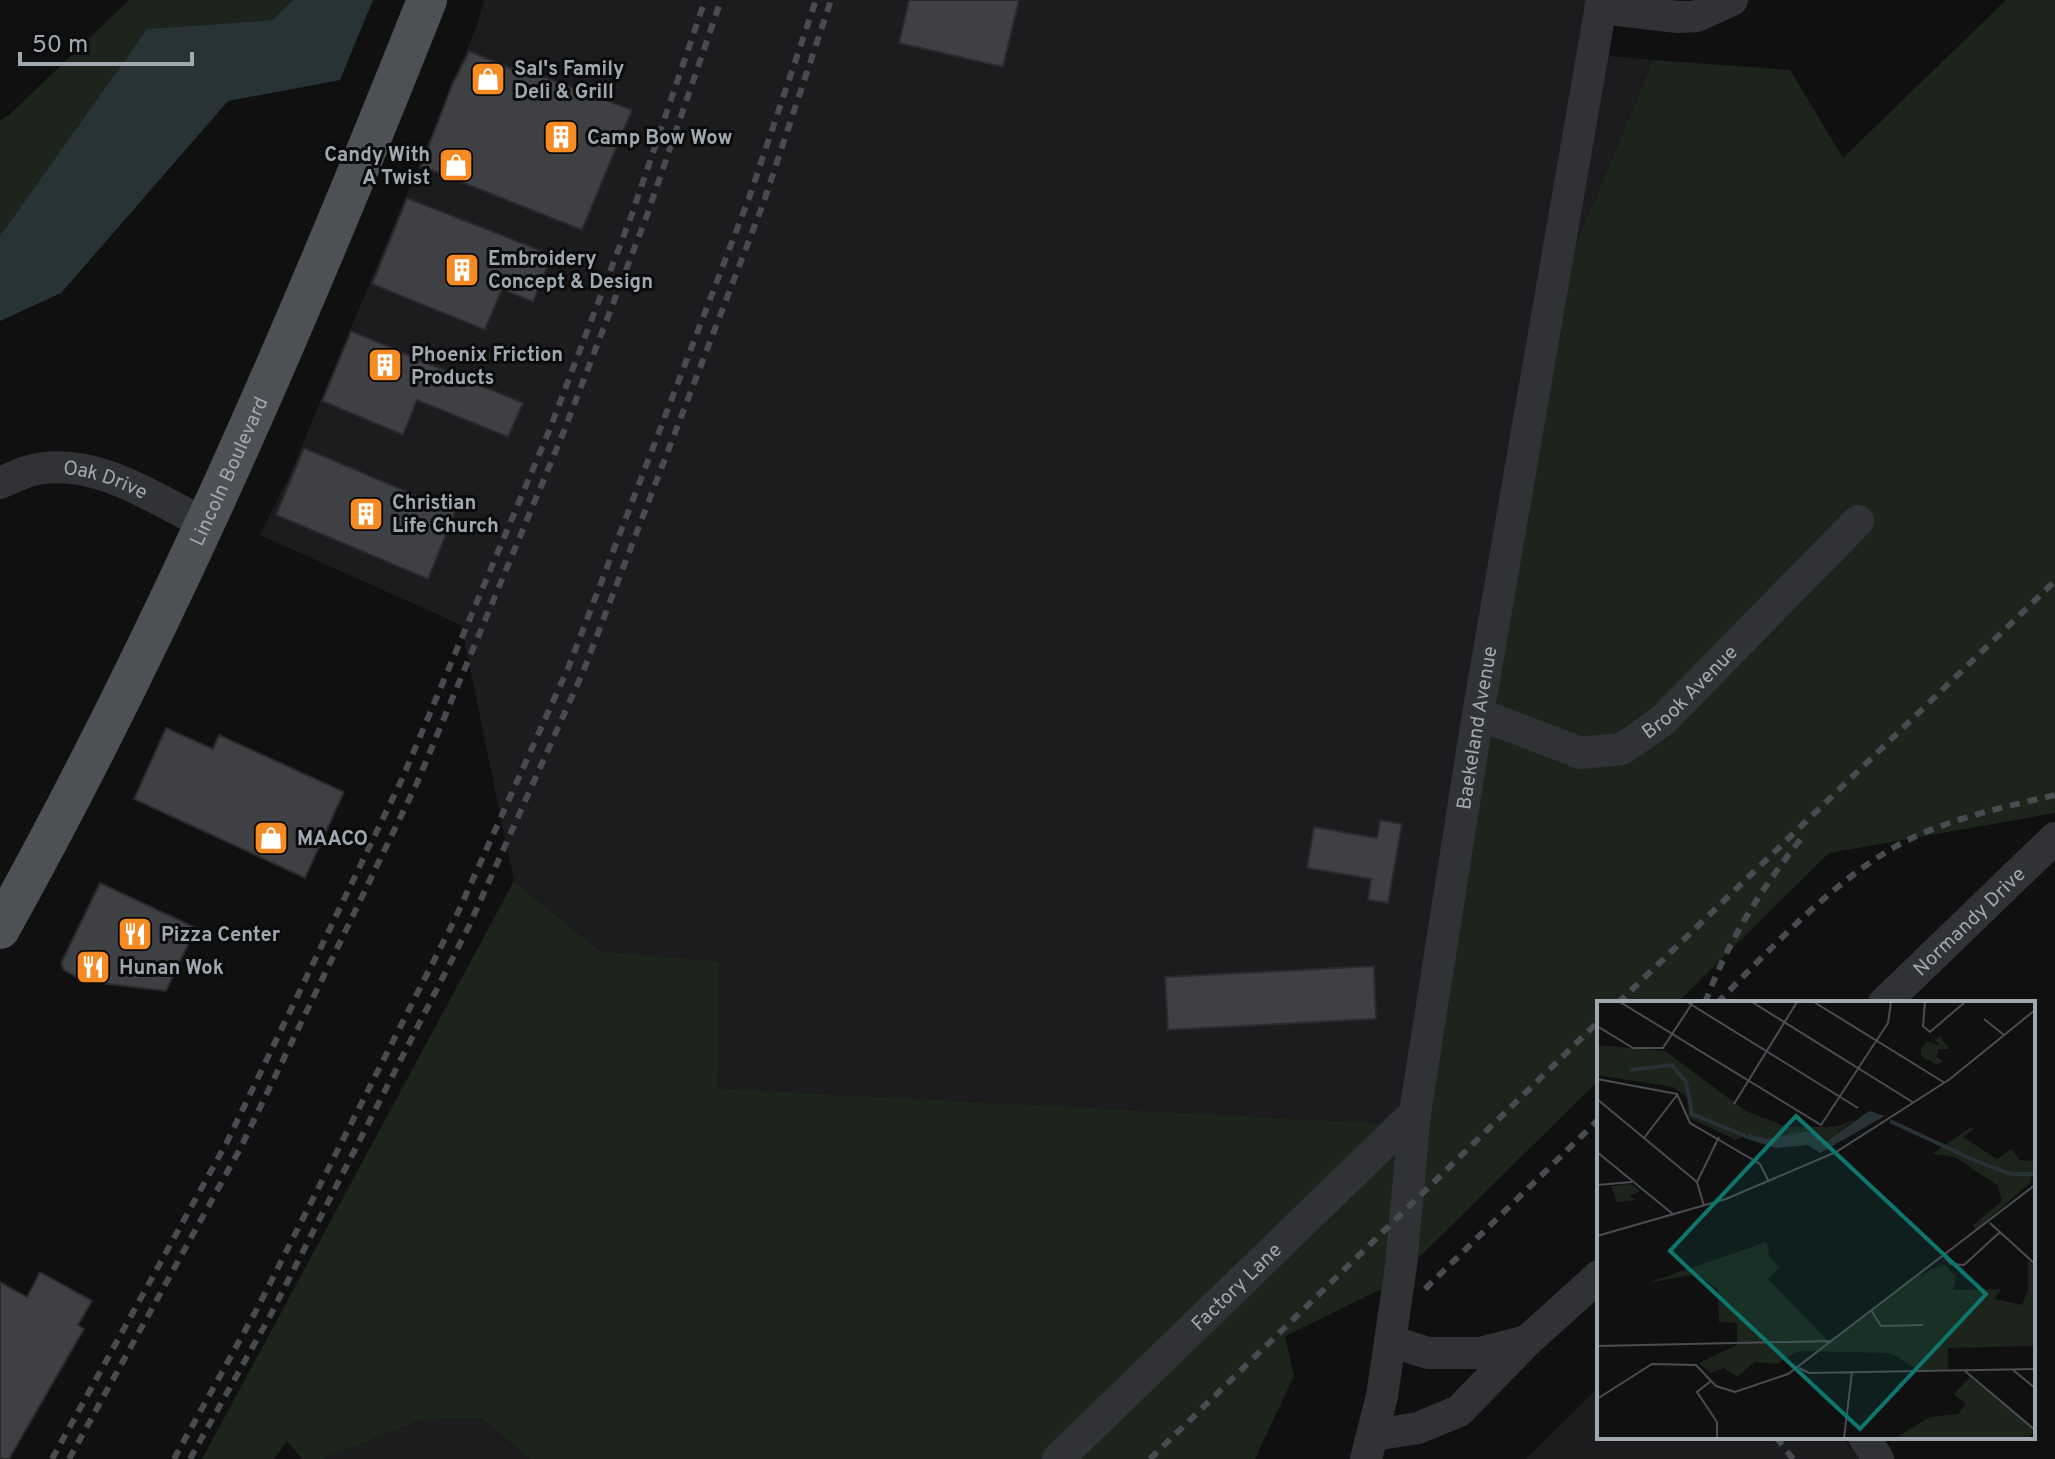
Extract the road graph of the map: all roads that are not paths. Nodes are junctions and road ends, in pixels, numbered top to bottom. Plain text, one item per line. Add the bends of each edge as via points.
1 (427, 0) edge
2 (1732, 0) edge
3 (1601, 4) edge
4 (0, 483) edge
5 (1858, 521) dead end
6 (206, 524) junction
7 (1478, 714) junction
8 (2055, 838) edge
9 (0, 929) edge
10 (1886, 1001) edge
11 (1415, 1113) junction
12 (1597, 1278) edge
13 (1390, 1341) junction
14 (1527, 1341) junction
15 (1865, 1439) edge
16 (1370, 1447) edge
17 (1058, 1459) edge
18 (1878, 1459) edge

1 - 6 main road, Lincoln Boulevard via 313,282
2 - 3 street via 1687,17
3 - 7 street, Baekeland Avenue
4 - 6 street, Oak Drive via 29,471 81,468
5 - 7 street, Brook Avenue via 1662,721 1622,749 1581,753
6 - 9 main road, Lincoln Boulevard
7 - 11 street, Baekeland Avenue
8 - 10 street, Normandy Drive
11 - 13 street, Baekeland Avenue
11 - 17 street, Factory Lane
12 - 14 street
13 - 14 street via 1428,1353 1480,1353
13 - 16 street, Baekeland Avenue
14 - 16 street via 1459,1411
15 - 18 street

